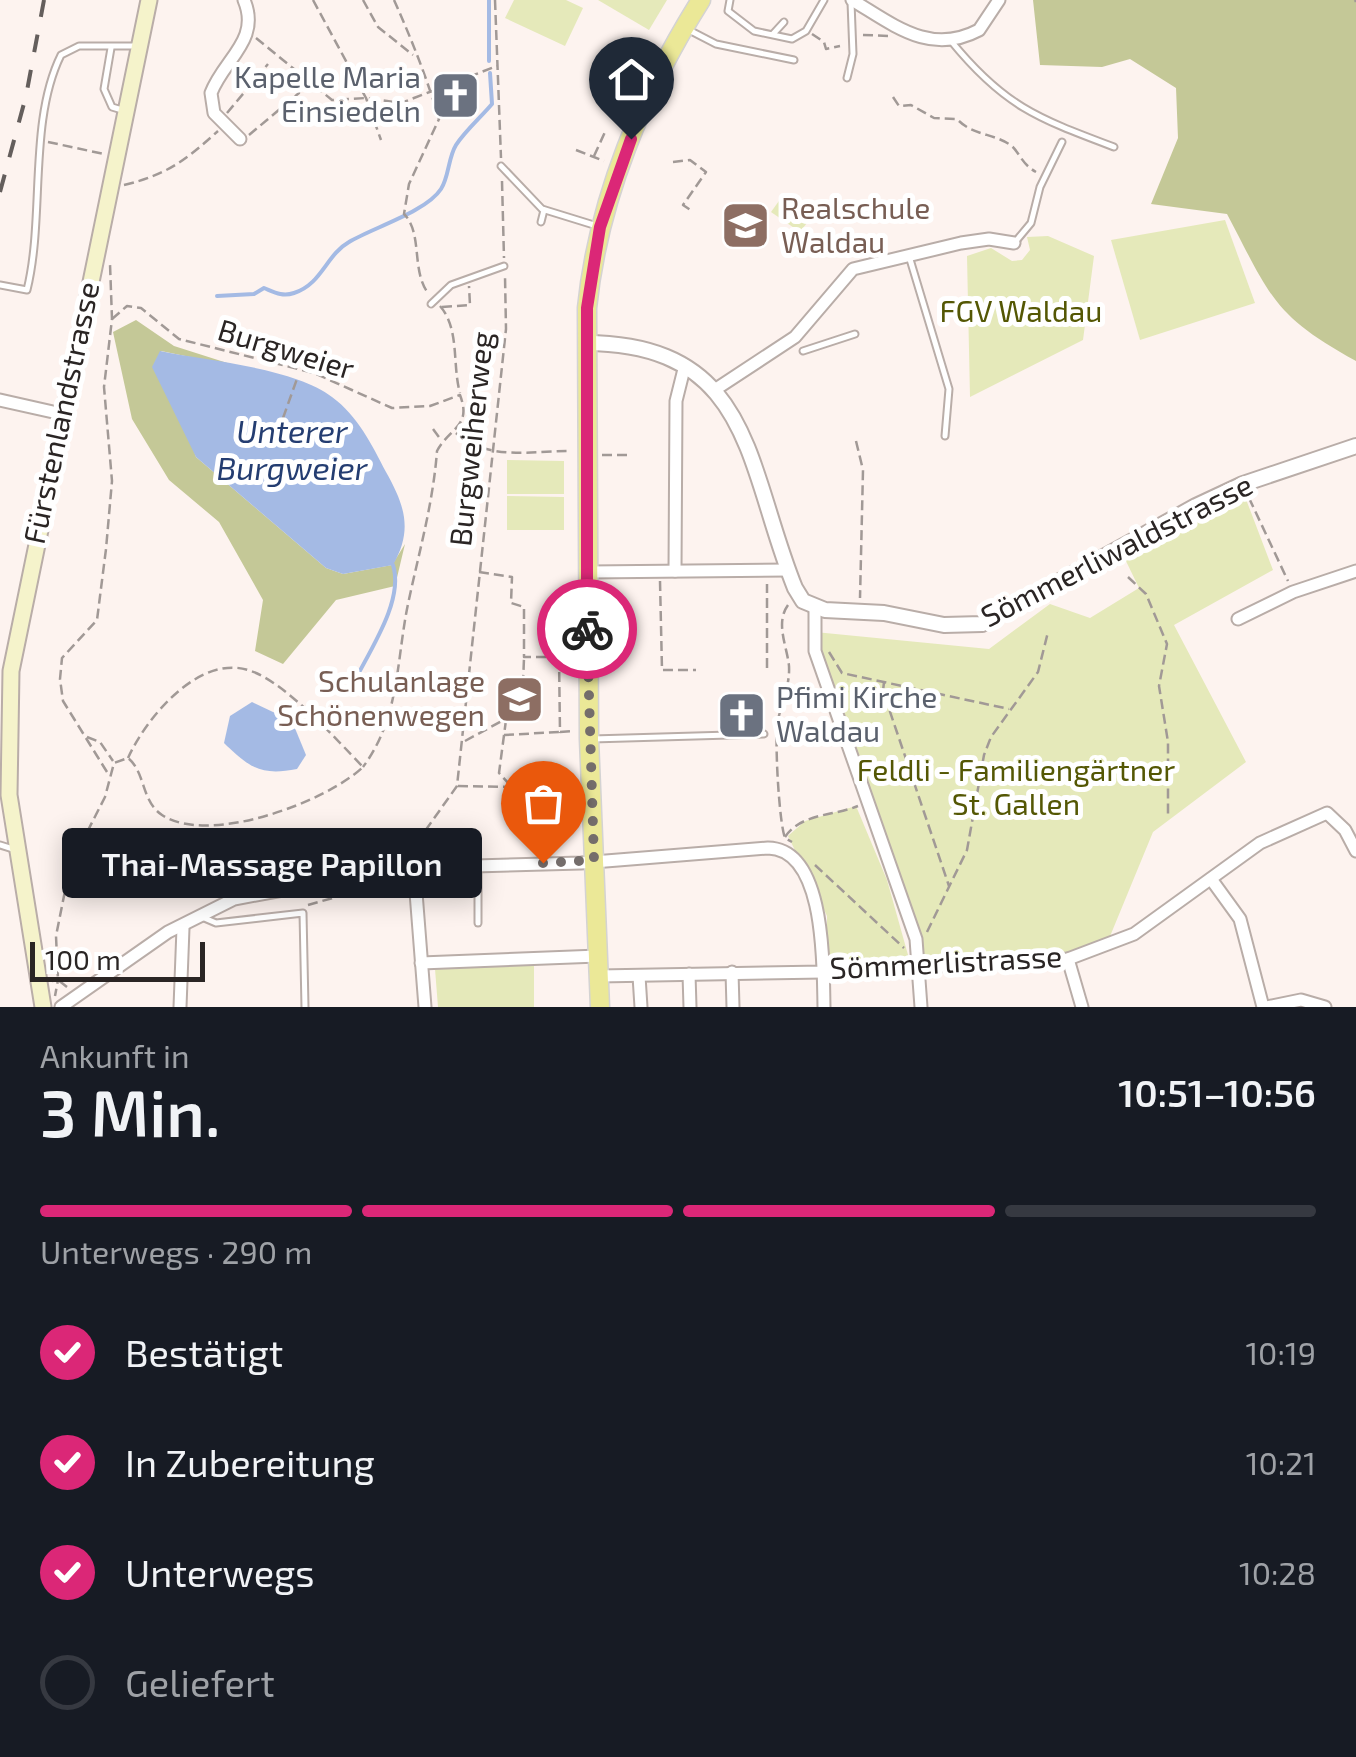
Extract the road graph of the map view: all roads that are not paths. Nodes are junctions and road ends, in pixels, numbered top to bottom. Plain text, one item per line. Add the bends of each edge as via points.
1 (148, 0) edge
2 (244, 0) edge
3 (701, 0) edge
4 (730, 0) edge
5 (824, 0) edge
6 (852, 0) edge
7 (1000, 0) edge
8 (749, 13) dead end
9 (744, 22) junction
10 (784, 22) dead end
11 (684, 27) junction
12 (770, 36) junction
13 (950, 41) junction
14 (139, 47) junction
15 (111, 48) junction
16 (794, 60) dead end
17 (847, 78) dead end
18 (125, 111) junction
19 (240, 139) road end
20 (1062, 142) dead end
21 (1114, 146) dead end
22 (502, 166) road end
23 (544, 210) junction
24 (541, 222) dead end
25 (600, 227) junction
26 (1014, 243) joint
27 (908, 253) junction
28 (504, 266) road end
29 (0, 285) edge
30 (432, 302) road end
31 (855, 334) dead end
32 (586, 343) junction
33 (803, 351) dead end
34 (686, 365) junction
35 (716, 389) junction
36 (0, 400) edge
37 (62, 414) junction
38 (945, 436) dead end
39 (1356, 446) edge
40 (788, 570) junction
41 (675, 571) junction
42 (1356, 571) edge
43 (588, 572) junction
44 (816, 608) junction
45 (1238, 619) dead end
46 (764, 734) dead end
47 (581, 735) junction
48 (4, 764) edge
49 (7, 825) edge
50 (8, 848) edge
51 (1356, 851) edge
52 (594, 860) junction
53 (478, 864) junction
54 (408, 865) junction
55 (1211, 879) junction
56 (200, 913) junction
57 (478, 923) dead end
58 (183, 928) junction
59 (598, 956) junction
60 (1068, 959) junction
61 (422, 963) junction
62 (919, 968) junction
63 (732, 972) junction
64 (823, 972) junction
65 (689, 974) junction
66 (599, 976) junction
67 (640, 976) junction
68 (53, 1003) edge
69 (180, 1007) edge
70 (306, 1007) edge
71 (425, 1007) edge
72 (600, 1007) edge
73 (641, 1007) edge
74 (690, 1007) edge
75 (733, 1007) edge
76 (824, 1007) edge
77 (921, 1007) edge
78 (1082, 1007) edge
79 (1265, 1007) edge
80 (1326, 1007) edge

1 - 14 main road, Fürstenlandstrasse
2 - 19 street via 248,31 211,104
3 - 11 main road
4 - 9 lane via 728,11
5 - 12 lane via 806,30 792,38
6 - 13 street via 908,34
6 - 17 lane
7 - 13 street via 979,30
8 - 9 lane
9 - 12 lane
10 - 12 lane
11 - 16 lane via 716,44
11 - 25 main road via 639,120
13 - 21 lane via 1016,106
14 - 15 lane
14 - 18 main road, Fürstenlandstrasse
15 - 18 lane via 104,89 112,107
15 - 29 lane via 78,46 61,55 42,141 27,290
18 - 37 main road, Fürstenlandstrasse
20 - 26 lane via 1032,223
22 - 23 lane
23 - 24 lane
23 - 25 lane
25 - 32 main road
26 - 27 street via 989,239
27 - 35 street via 853,269 794,337
27 - 38 lane via 949,389
28 - 30 lane via 468,278
31 - 33 lane
32 - 34 street via 647,350
32 - 43 main road
34 - 35 street
34 - 41 street via 676,401
35 - 40 street via 742,435
36 - 37 street
37 - 48 main road, Fürstenlandstrasse via 15,645
39 - 44 street, Sömmerliwaldstrasse via 1243,484 982,624
40 - 41 street
40 - 44 street via 803,601
41 - 43 street
42 - 45 street
43 - 47 main road
44 - 62 street via 815,651
46 - 47 lane
47 - 52 main road
48 - 49 main road, Fürstenlandstrasse
49 - 50 main road, Fürstenlandstrasse
50 - 68 main road, Fürstenlandstrasse
51 - 55 street, Sömmerlistrasse via 1337,819 1312,817 1260,843
52 - 53 street
52 - 59 main road
52 - 64 street via 782,848 793,856 820,913
53 - 54 street
53 - 57 lane
54 - 56 street via 234,899
54 - 61 street
55 - 60 street, Sömmerlistrasse via 1134,934
55 - 79 street via 1240,919
56 - 58 street
56 - 70 lane via 216,923 302,913
58 - 68 street
58 - 69 street
59 - 61 street
59 - 66 main road
60 - 62 street, Sömmerlistrasse
60 - 78 street
61 - 71 street
62 - 64 street, Sömmerlistrasse
62 - 77 street
63 - 64 street, Sömmerlistrasse
63 - 65 street, Sömmerlistrasse
63 - 75 street
64 - 76 street
65 - 67 street, Sömmerlistrasse
65 - 74 street
66 - 67 street, Sömmerlistrasse
66 - 72 main road
67 - 73 street
79 - 80 street via 1301,1000

